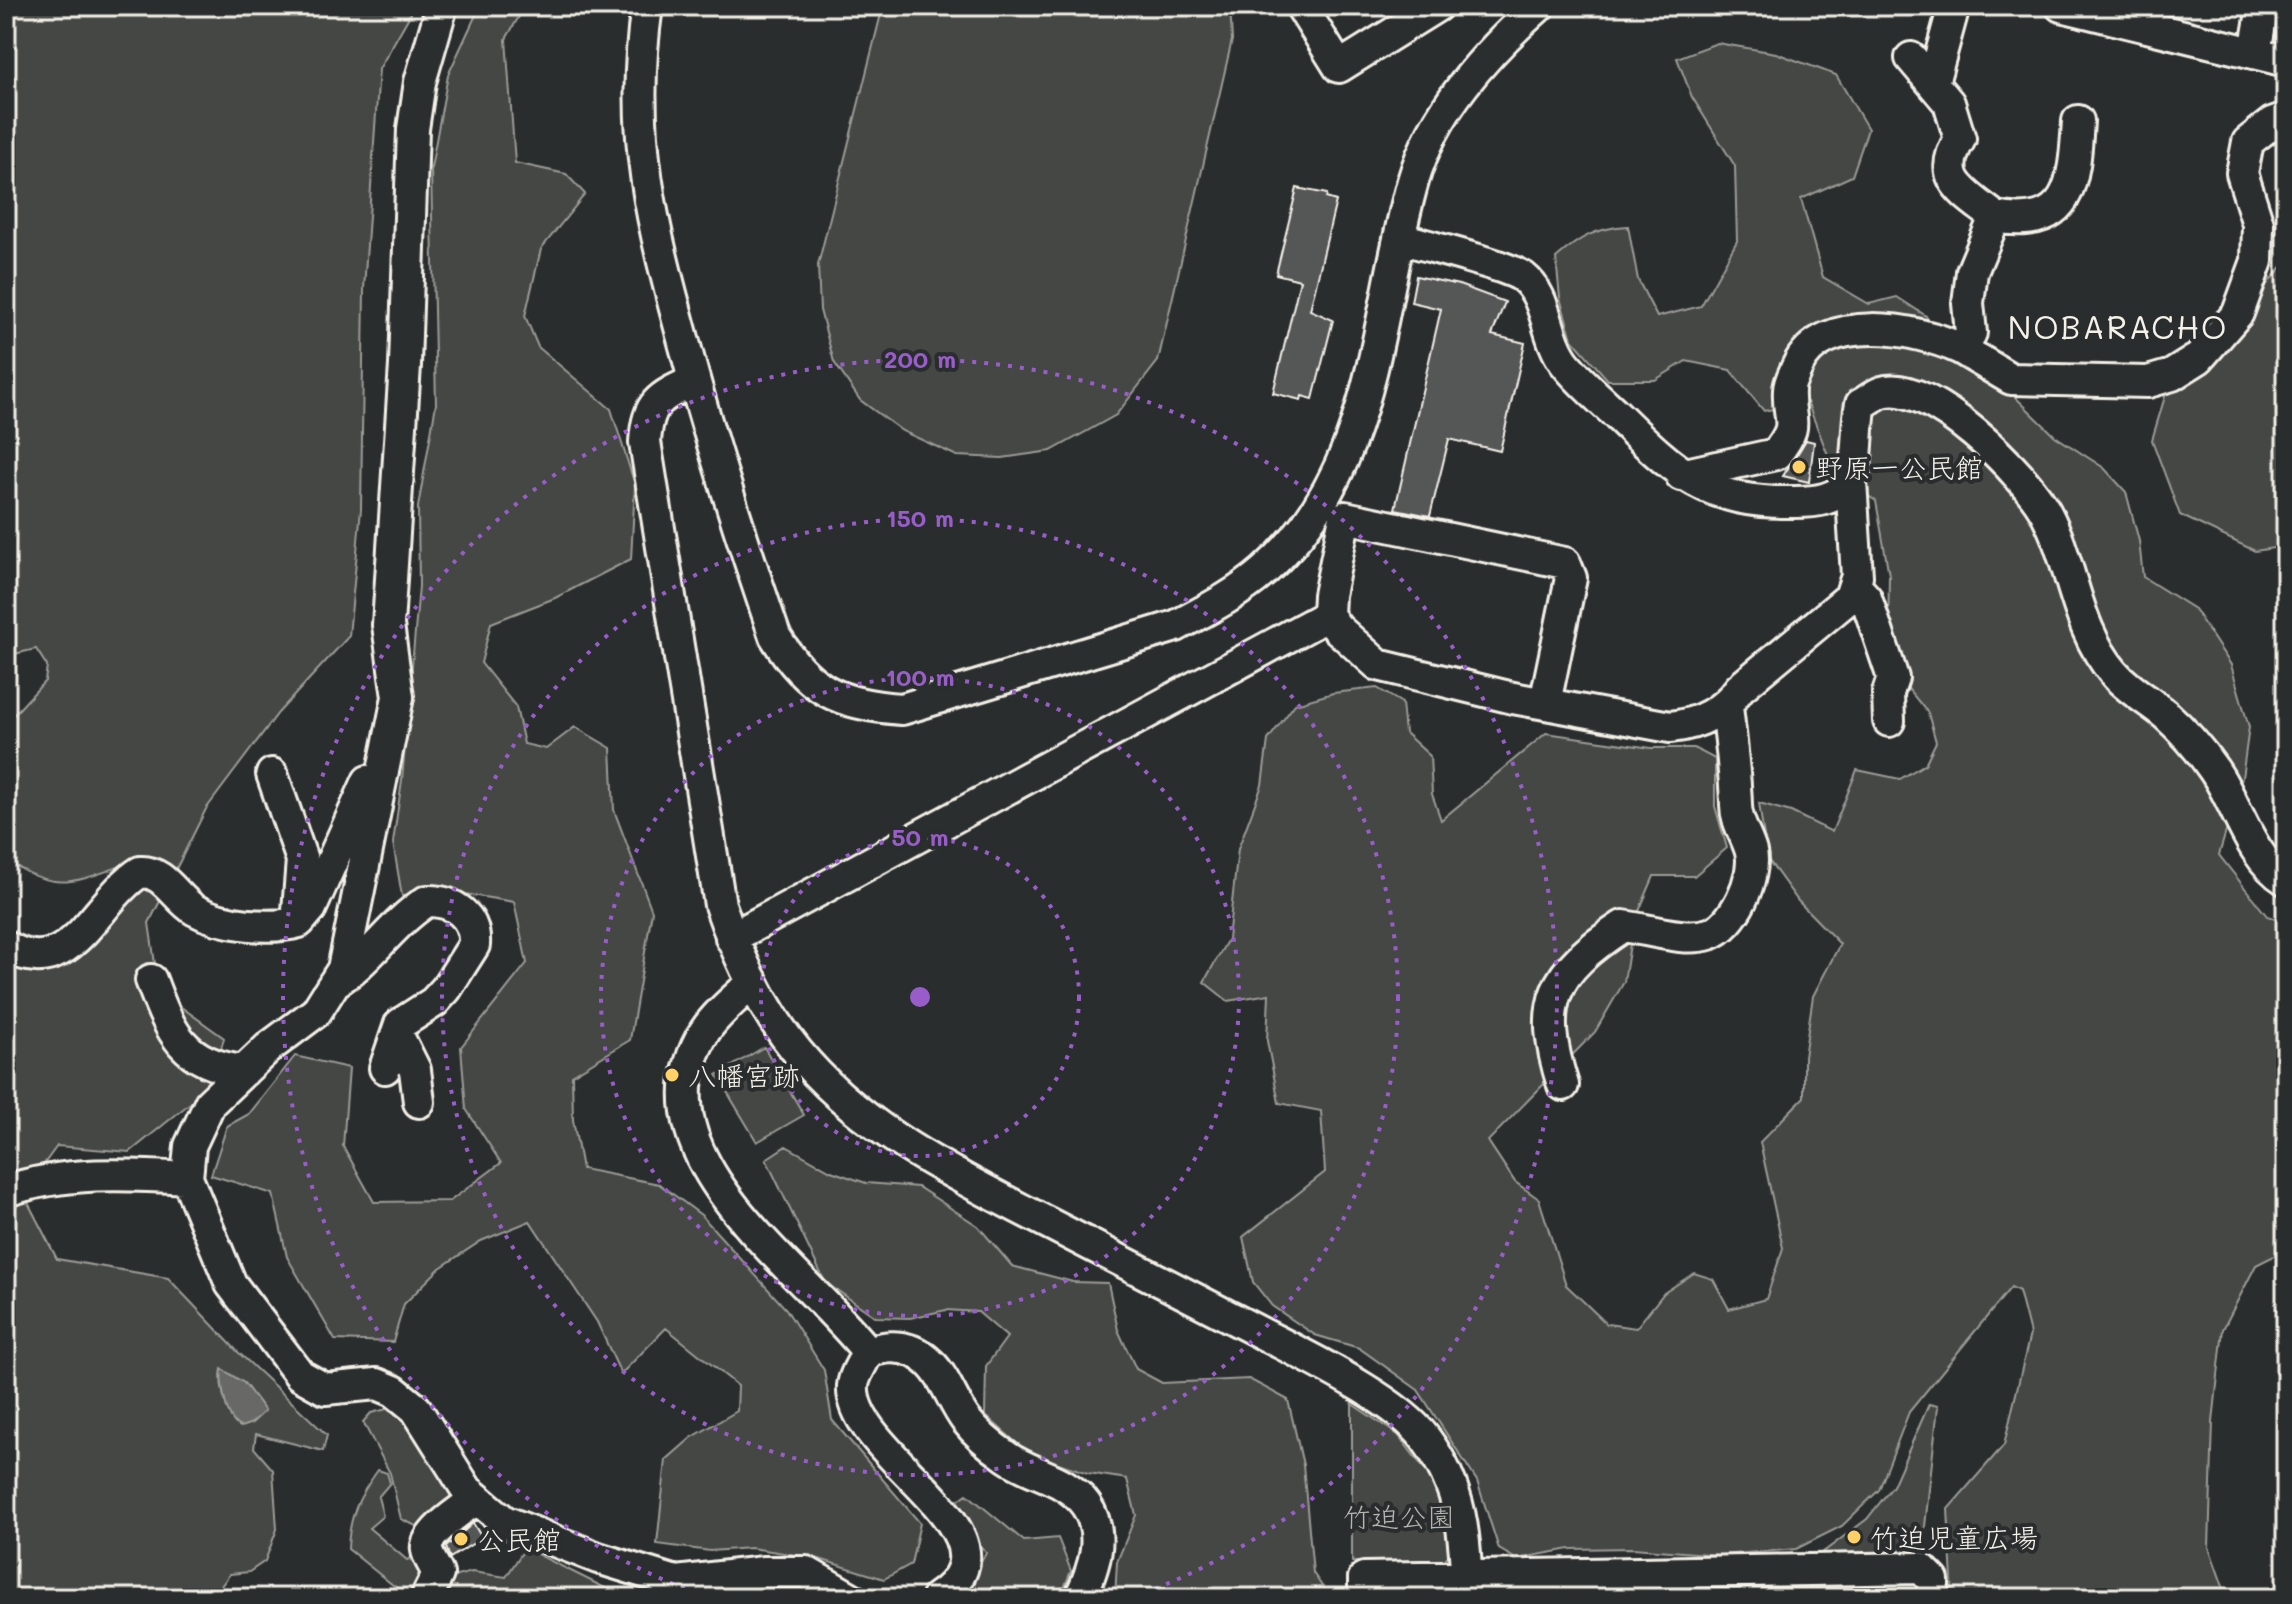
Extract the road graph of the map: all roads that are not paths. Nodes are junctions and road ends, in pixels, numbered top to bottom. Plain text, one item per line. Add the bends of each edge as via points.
1 (442, 6) edge
2 (647, 6) edge
3 (1301, 6) edge
4 (1437, 6) edge
5 (1539, 6) edge
6 (1954, 6) edge
7 (2061, 6) edge
8 (2244, 6) edge
9 (2263, 6) edge
10 (2183, 20) edge
11 (2246, 52) junction
12 (1911, 58) dead end
13 (2286, 61) edge
14 (1933, 83) junction
15 (2286, 118) edge
16 (2078, 121) dead end
17 (1995, 217) junction
18 (1401, 238) junction
19 (1961, 349) junction
20 (694, 381) junction
21 (1681, 475) junction
22 (1851, 481) junction
23 (1333, 511) junction
24 (1855, 586) junction
25 (1328, 615) junction
26 (1545, 703) junction
27 (1727, 707) junction
28 (1889, 721) dead end
29 (388, 748) junction
30 (272, 774) dead end
31 (2286, 880) edge
32 (299, 922) junction
33 (731, 938) junction
34 (6, 946) edge
35 (151, 980) dead end
36 (334, 983) junction
37 (752, 983) junction
38 (397, 1034) junction
39 (385, 1068) dead end
40 (244, 1071) junction
41 (1563, 1085) dead end
42 (419, 1102) dead end
43 (187, 1178) junction
44 (6, 1191) edge
45 (868, 1352) junction
46 (476, 1499) junction
47 (1814, 1584) edge
48 (1586, 1585) edge
49 (1701, 1585) edge
50 (1467, 1586) edge
51 (676, 1590) edge
52 (426, 1598) edge
53 (851, 1598) edge
54 (937, 1598) edge
55 (1080, 1598) edge
56 (1364, 1598) edge
57 (1933, 1598) edge

1 - 29 street via 413,129 388,625 398,697
2 - 20 street via 639,140 651,222
3 - 4 street via 1339,67
5 - 18 street via 1462,86 1413,179
6 - 14 street
7 - 10 street
8 - 11 street
9 - 11 street
10 - 11 street
11 - 13 street
12 - 14 street
14 - 17 street via 1949,103 1960,139 1950,155 1949,170 1959,187
15 - 19 street via 2248,142 2242,173 2258,224 2257,261 2238,313 2199,358 2148,382 2011,379
16 - 17 street via 2066,198 2046,215 2018,221
17 - 19 street via 1972,272 1971,333
18 - 21 street via 1521,276 1538,293 1542,316 1564,362
18 - 23 street via 1366,401
19 - 21 street via 1904,333 1834,333 1808,349 1799,362 1789,390 1792,427 1776,454
20 - 23 street via 775,636 793,666 812,683 870,707 902,709 946,698 1176,626 1262,573
20 - 33 street via 661,396 646,416 645,442 706,838
21 - 22 street via 1712,490 1788,502 1826,500
22 - 24 street
22 - 31 street via 1861,404 1883,391 1928,399 1989,446 2045,511 2079,611 2114,673 2168,717 2208,762 2266,863
23 - 25 street
23 - 26 street via 1565,563 1571,578
24 - 27 street via 1840,608 1740,688
24 - 28 street via 1866,598 1893,678
25 - 26 street via 1378,665
25 - 33 street
26 - 27 street via 1670,727 1690,725
27 - 41 street via 1735,807 1752,854 1735,916 1712,934 1698,936 1623,926 1583,954 1557,990 1548,1015
29 - 32 street via 311,908
29 - 36 street via 343,969
30 - 32 street via 302,860
32 - 34 street via 217,919 195,910 147,871 123,883 60,953 36,957
33 - 37 street
35 - 40 street via 190,1054
36 - 38 street via 360,967 400,921 427,901 456,907 469,922 474,945 446,989 400,1024
36 - 40 street via 316,1012
37 - 45 street via 713,1020 694,1052 685,1102 691,1137 710,1177
37 - 50 street via 807,1063 860,1112 936,1165 1339,1373 1423,1436 1453,1483 1465,1528
38 - 39 street
38 - 42 street via 415,1070
40 - 43 street via 203,1115 190,1146
43 - 44 street via 81,1176
43 - 46 street via 231,1284 300,1375 325,1389 377,1384 394,1391 416,1409
45 - 54 street via 853,1383 854,1402 877,1438 942,1510 965,1544 961,1572
45 - 55 street via 889,1344 931,1363 967,1422 1008,1458 1059,1481 1085,1504 1098,1535 1093,1571
46 - 51 street via 504,1521
46 - 52 street via 428,1541 438,1574
47 - 49 street
47 - 57 street via 1921,1568 1933,1580
48 - 49 street
48 - 50 street
50 - 56 street via 1364,1578
51 - 53 street via 764,1572 806,1572

